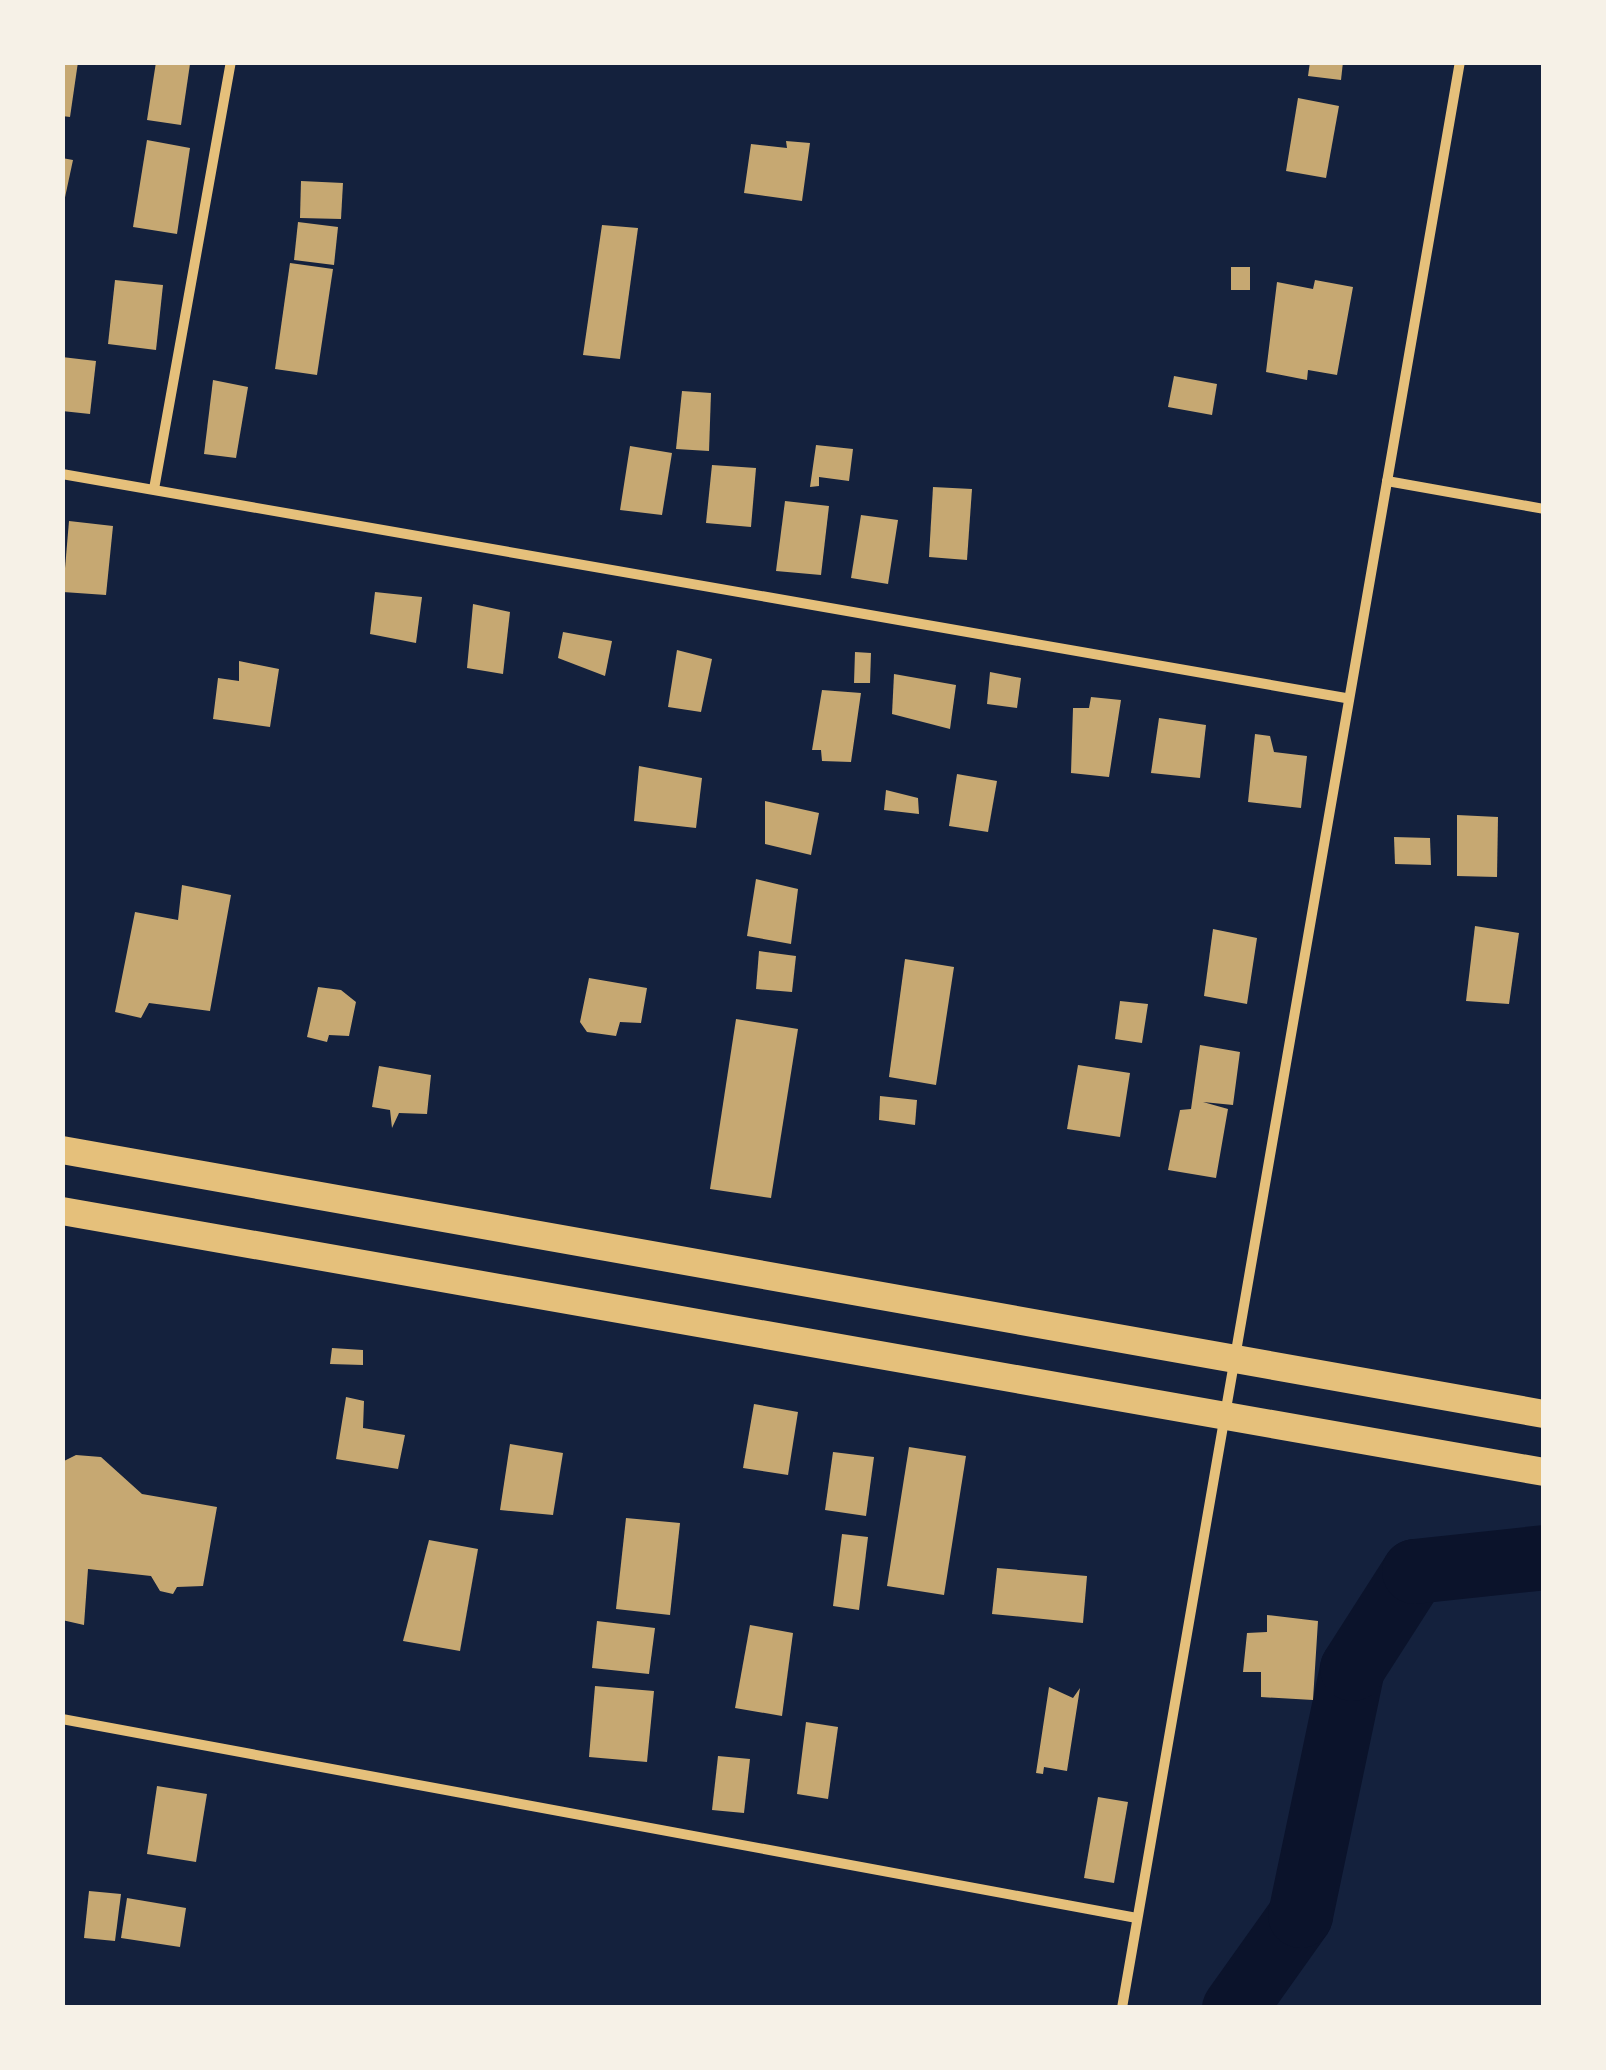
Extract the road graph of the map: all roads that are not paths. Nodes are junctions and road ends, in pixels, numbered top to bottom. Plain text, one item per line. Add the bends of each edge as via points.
1 (230, 62) edge
2 (1460, 62) edge
3 (62, 474) edge
4 (1387, 481) junction
5 (154, 490) junction
6 (1544, 509) edge
7 (1346, 698) junction
8 (62, 1150) edge
9 (62, 1211) edge
10 (1239, 1360) junction
11 (1229, 1414) junction
12 (1544, 1414) edge
13 (1544, 1472) edge
14 (62, 1719) edge
15 (1137, 1918) junction
16 (1122, 2008) edge

1 - 5 street
2 - 4 street
3 - 5 street
4 - 6 street
4 - 7 street
5 - 7 street
7 - 10 street
8 - 10 highway
9 - 11 highway
10 - 11 street
10 - 12 highway
11 - 13 highway
11 - 15 street
14 - 15 street
15 - 16 street

